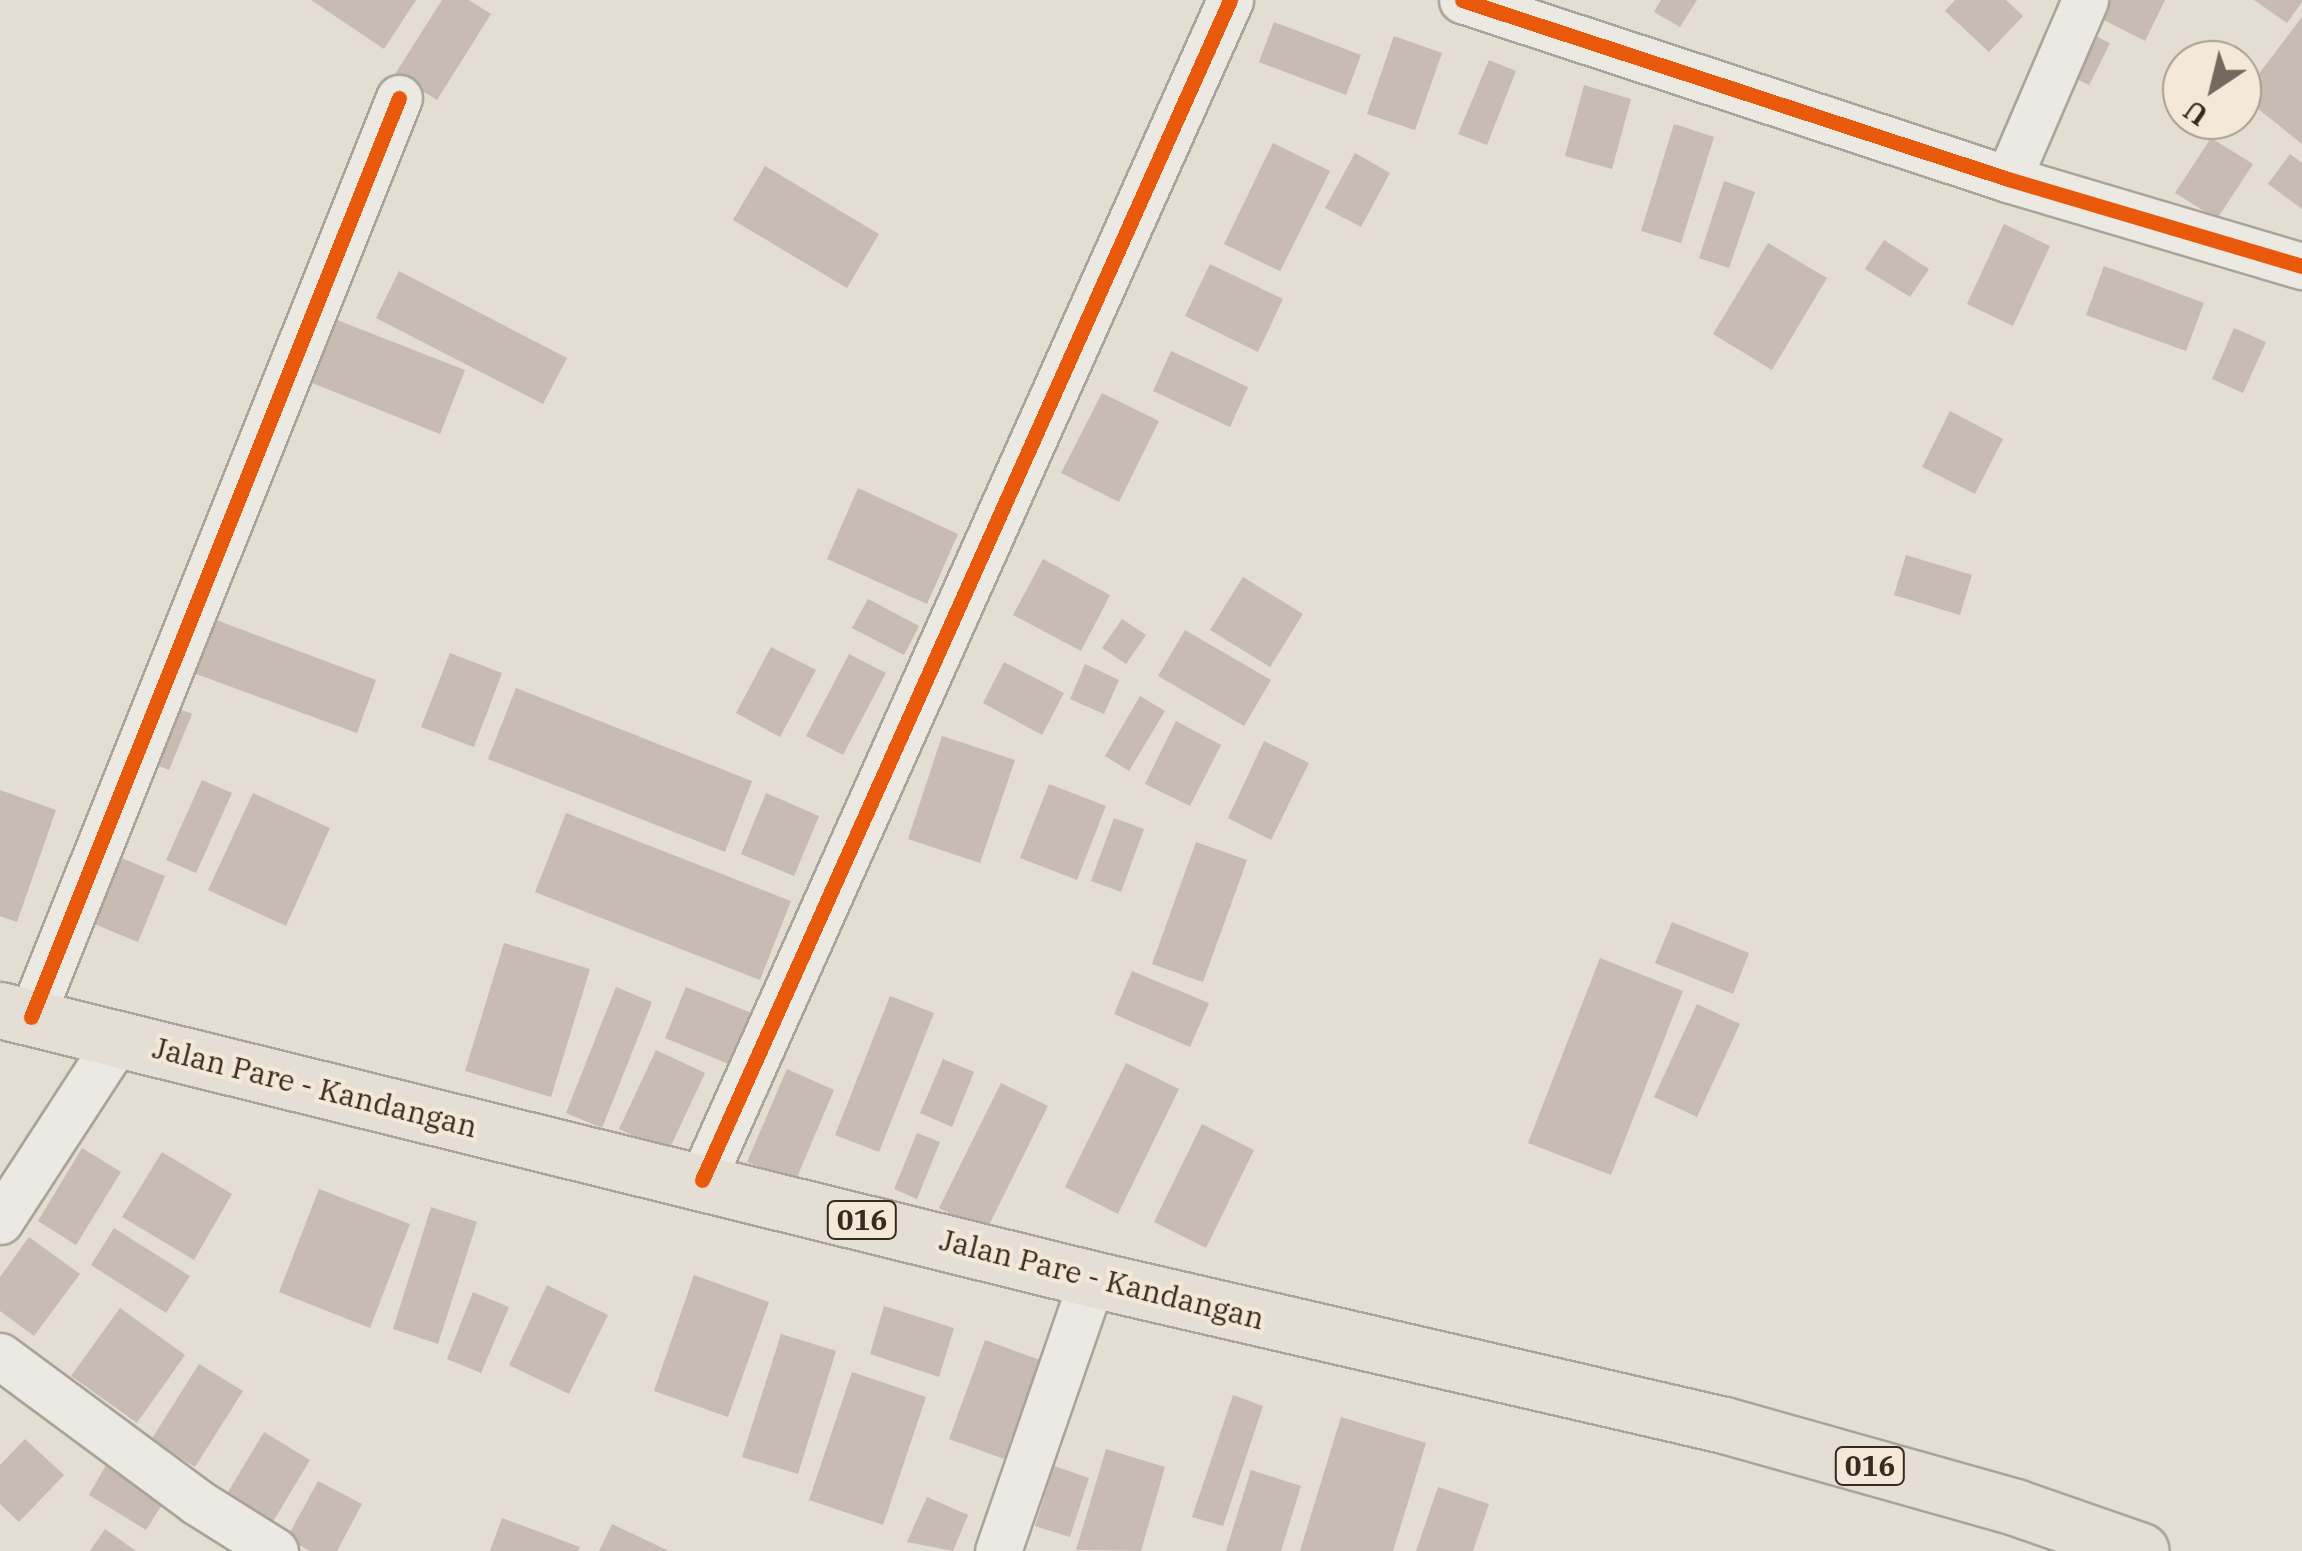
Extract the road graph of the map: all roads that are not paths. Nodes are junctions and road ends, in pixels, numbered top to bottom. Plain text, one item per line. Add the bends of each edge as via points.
1 (1230, 0) edge
2 (1462, 0) edge
3 (2084, 0) edge
4 (399, 98) dead end
5 (2008, 178) junction
6 (2302, 266) edge
7 (16, 1014) edge
8 (118, 1039) junction
9 (702, 1180) junction
10 (0, 1221) edge
11 (1092, 1279) junction
12 (0, 1356) edge
13 (275, 1551) edge
14 (998, 1551) edge
15 (2141, 1551) edge

1 - 9 street
2 - 5 street
3 - 5 street
4 - 7 street
5 - 6 street
7 - 8 main road, Jalan Pare - Kandangan / 016
8 - 9 main road, Jalan Pare - Kandangan / 016
8 - 10 street
9 - 11 main road, Jalan Pare - Kandangan / 016
11 - 14 street
11 - 15 main road, Jalan Pare - Kandangan / 016 via 1724,1425
12 - 13 street via 197,1502

